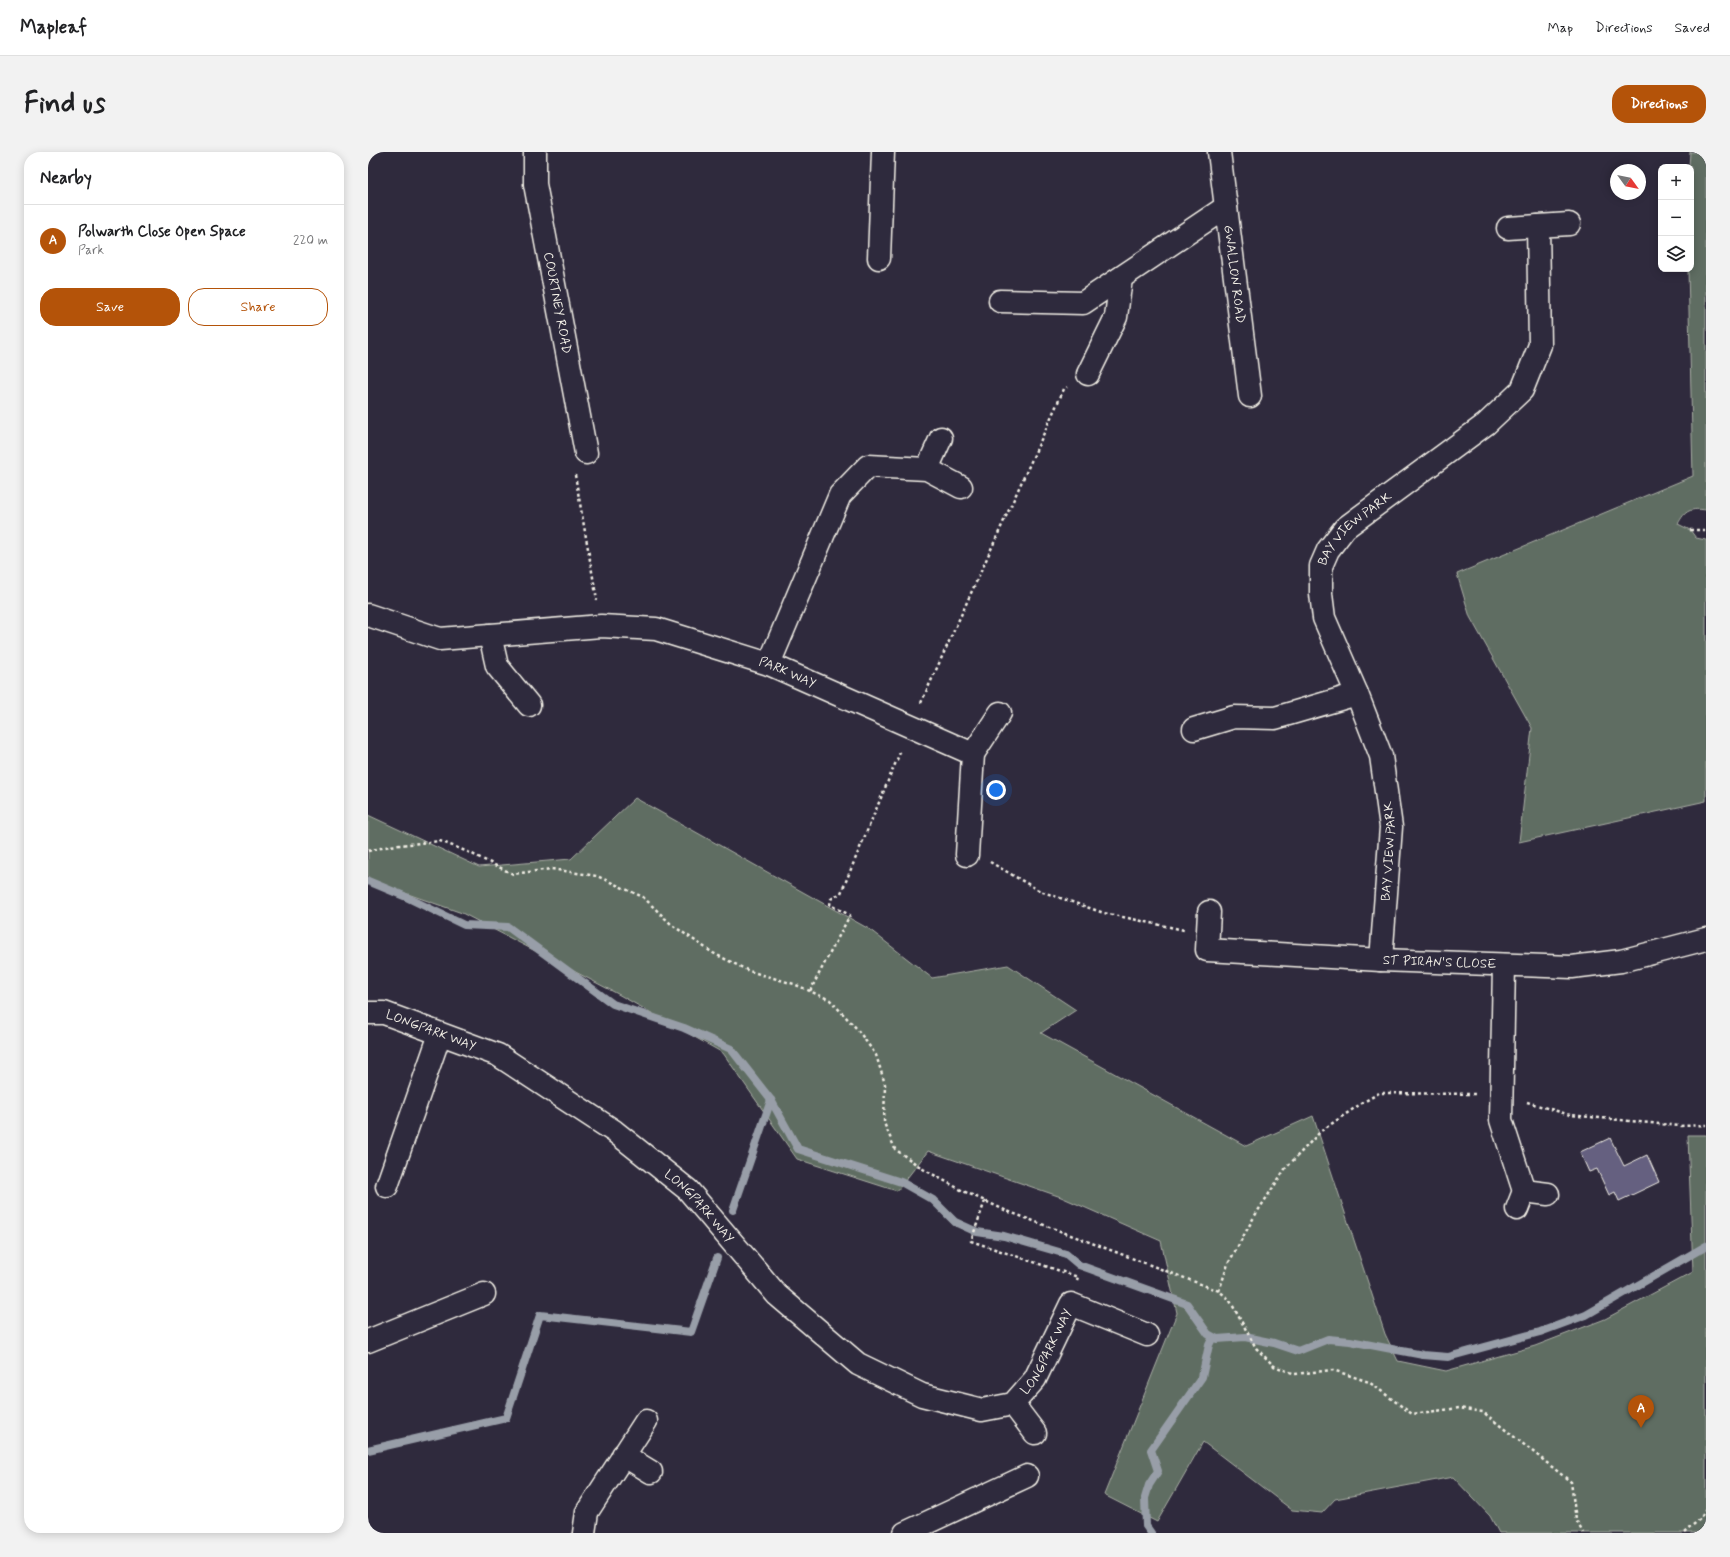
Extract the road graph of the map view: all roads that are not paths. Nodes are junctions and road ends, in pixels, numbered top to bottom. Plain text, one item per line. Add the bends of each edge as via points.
1 (535, 152) edge
2 (883, 152) edge
3 (1219, 152) edge
4 (1226, 207) junction
5 (1569, 224) dead end
6 (1538, 226) junction
7 (1508, 228) dead end
8 (879, 258) dead end
9 (1121, 278) junction
10 (1000, 301) dead end
11 (1088, 374) road end
12 (1250, 396) dead end
13 (941, 438) dead end
14 (586, 453) road end
15 (928, 469) junction
16 (961, 487) dead end
17 (368, 615) edge
18 (490, 635) junction
19 (769, 664) junction
20 (1357, 694) junction
21 (530, 705) dead end
22 (1000, 713) dead end
23 (1194, 729) dead end
24 (972, 754) junction
25 (967, 855) road end
26 (1209, 912) dead end
27 (1706, 939) edge
28 (1381, 960) junction
29 (1504, 965) junction
30 (368, 1013) edge
31 (440, 1034) junction
32 (386, 1186) dead end
33 (1548, 1194) dead end
34 (484, 1294) dead end
35 (1146, 1336) dead end
36 (368, 1342) edge
37 (1013, 1404) junction
38 (646, 1421) dead end
39 (1034, 1433) dead end
40 (623, 1455) junction
41 (651, 1472) dead end
42 (1027, 1476) dead end
43 (584, 1533) edge
44 (905, 1533) edge

1 - 14 street, COURTNEY ROAD via 535,184
2 - 8 street
3 - 4 street, GWALLON ROAD
4 - 9 street
4 - 12 street, GWALLON ROAD
5 - 6 street
6 - 7 street
6 - 20 street, BAY VIEW PARK via 1540,345 1522,390 1486,424 1345,528 1328,550 1321,566 1324,618
9 - 10 street via 1083,303
9 - 11 street via 1116,317
13 - 15 street
15 - 16 street
15 - 19 street via 868,466 840,495
17 - 18 street, PARK WAY via 440,639
18 - 19 street, PARK WAY via 601,626 656,629
18 - 21 street via 497,666
19 - 24 street, PARK WAY
20 - 23 street via 1275,718 1234,717
20 - 28 street, BAY VIEW PARK via 1381,756 1391,827
22 - 24 street
24 - 25 street
26 - 28 street, ST PIRAN'S CLOSE via 1207,950
27 - 29 street, ST PIRAN'S CLOSE via 1621,962 1572,967
28 - 29 street, ST PIRAN'S CLOSE
29 - 33 street via 1501,1120 1520,1200
30 - 31 street, LONGPARK WAY via 384,1013
31 - 32 street
31 - 37 street, LONGPARK WAY via 498,1055 614,1131 688,1190 777,1295 858,1364 922,1395 982,1410
34 - 36 street
35 - 37 street, LONGPARK WAY via 1071,1304 1035,1379
37 - 39 street, LONGPARK WAY
38 - 40 street
40 - 41 street
40 - 43 street via 587,1512
42 - 44 street

